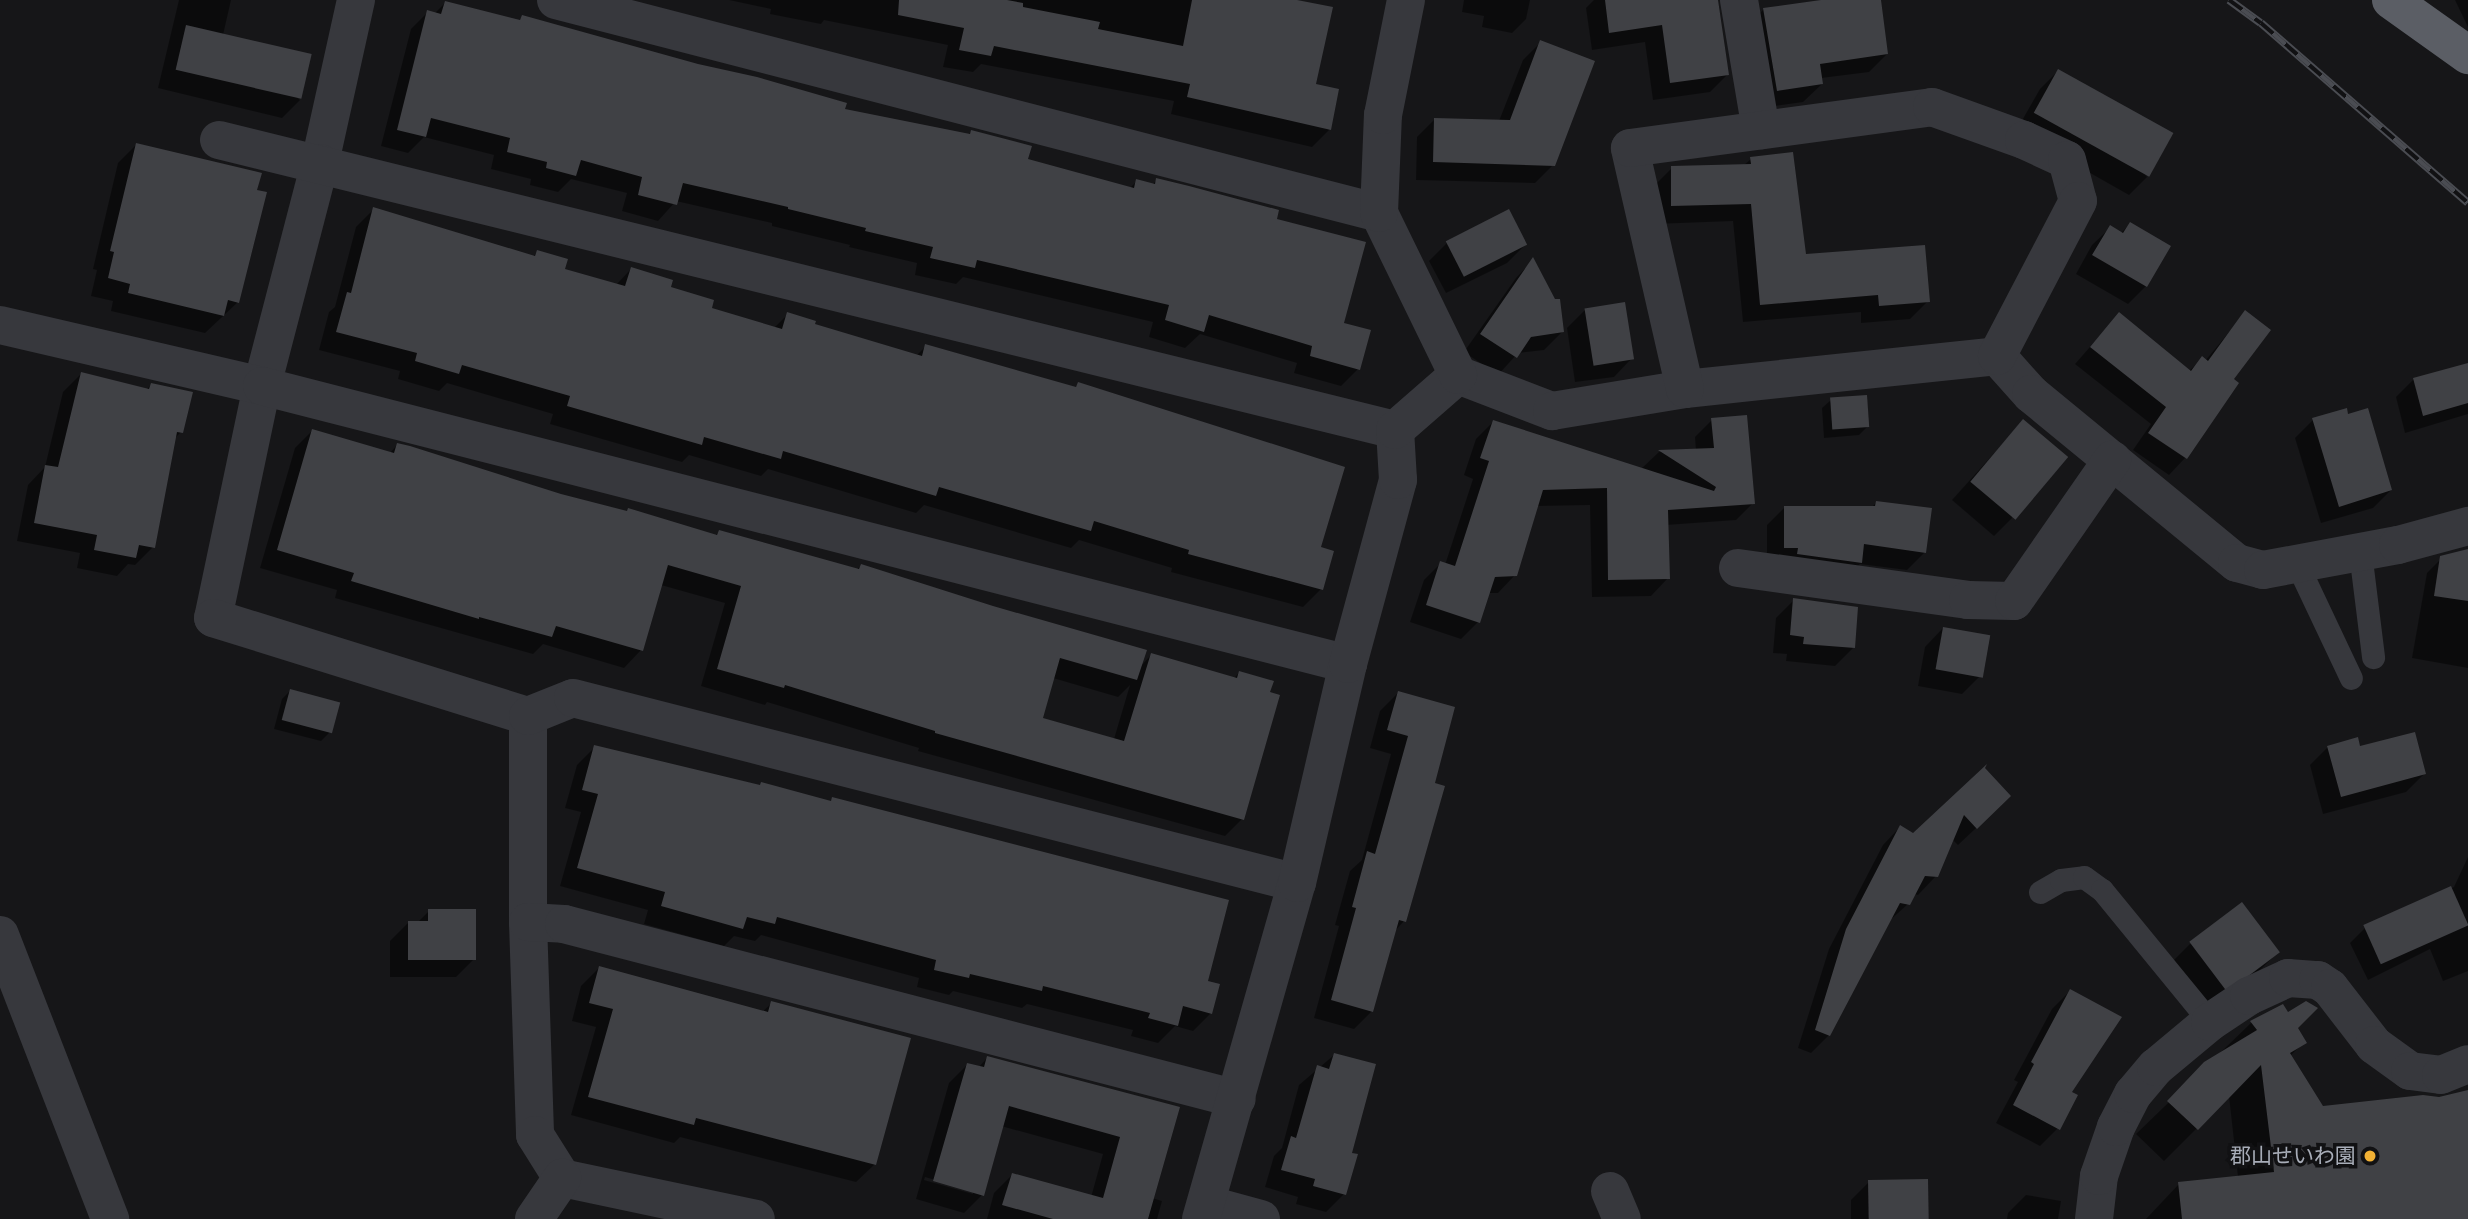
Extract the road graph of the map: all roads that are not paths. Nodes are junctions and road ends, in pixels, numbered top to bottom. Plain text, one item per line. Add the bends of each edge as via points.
1 (356, 0) edge
2 (556, 0) edge
3 (1406, 0) edge
4 (1739, 0) edge
5 (2391, 0) edge
6 (2468, 55) edge
7 (1761, 130) junction
8 (219, 140) dead end
9 (320, 163) junction
10 (1378, 213) junction
11 (0, 325) edge
12 (1997, 356) junction
13 (1458, 375) junction
14 (262, 386) junction
15 (1685, 389) junction
16 (1395, 430) junction
17 (2112, 460) junction
18 (2468, 526) edge
19 (2361, 552) junction
20 (2297, 564) junction
21 (1738, 568) dead end
22 (2373, 657) dead end
23 (1348, 664) junction
24 (2351, 678) dead end
25 (528, 716) junction
26 (1297, 883) junction
27 (2040, 892) dead end
28 (528, 922) junction
29 (0, 935) edge
30 (2210, 1022) junction
31 (2468, 1065) edge
32 (1237, 1099) junction
33 (562, 1178) junction
34 (1203, 1211) edge
35 (110, 1219) edge
36 (534, 1219) edge
37 (757, 1219) edge
38 (1261, 1219) edge
39 (2094, 1219) edge

1 - 9 street
2 - 10 street
3 - 10 street via 1383,115
4 - 7 street
5 - 6 highway
7 - 12 street via 1932,107 2067,160 2078,201
7 - 15 street via 1630,148
8 - 9 street
9 - 14 street
9 - 16 street
10 - 13 street
11 - 14 street
12 - 15 street
12 - 17 street via 2031,394
13 - 15 street via 1552,411
13 - 16 street
14 - 23 street
14 - 25 street via 213,618
16 - 23 street via 1398,480
17 - 20 street via 2237,563 2263,570
17 - 21 street via 2014,601 1968,600
18 - 19 street
19 - 20 street
19 - 22 lane
20 - 24 lane
23 - 26 street
25 - 26 street via 573,698
25 - 28 street
26 - 32 street
27 - 30 lane via 2061,880 2084,877 2102,890
28 - 32 street via 564,923
28 - 33 street via 535,1135
29 - 35 street
30 - 31 street via 2288,978 2318,980 2395,1063 2424,1075 2454,1072
30 - 39 street via 2156,1067 2133,1094 2099,1176
32 - 34 street
33 - 36 street
33 - 37 street
34 - 38 street

